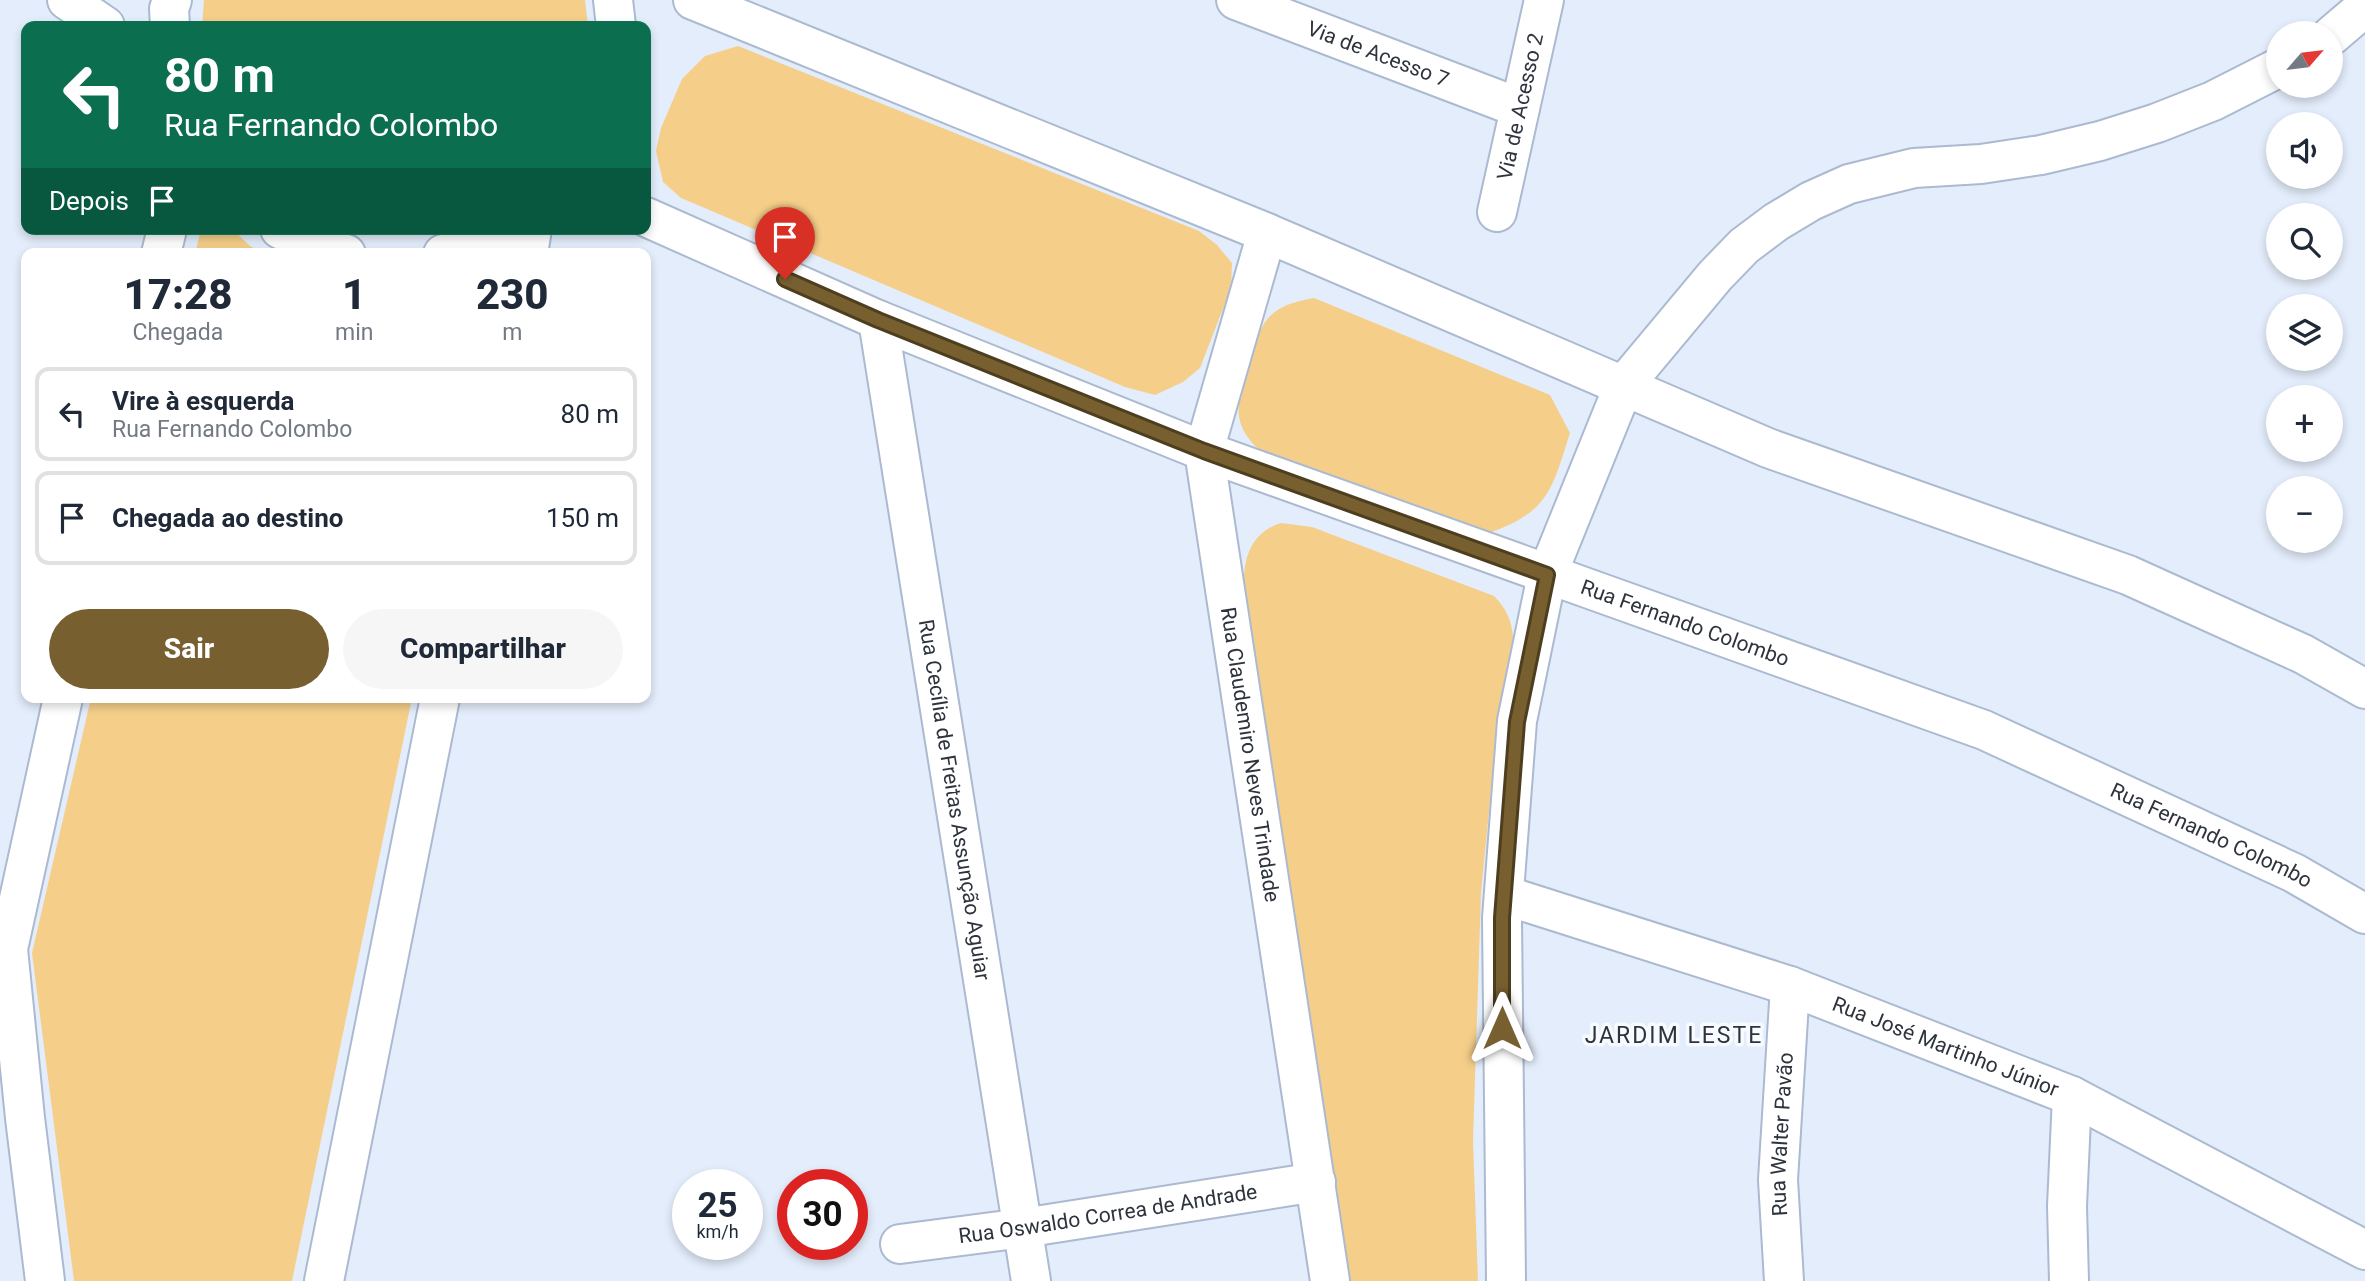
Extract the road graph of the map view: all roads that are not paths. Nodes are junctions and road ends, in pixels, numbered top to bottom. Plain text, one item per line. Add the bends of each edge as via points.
1 (66, 0) edge
2 (172, 0) edge
3 (613, 0) edge
4 (694, 0) edge
5 (1236, 0) edge
6 (1544, 0) edge
7 (2365, 7) edge
8 (98, 21) edge
9 (170, 21) edge
10 (615, 21) edge
11 (2343, 26) edge
12 (2266, 74) edge
13 (1520, 108) junction
14 (1497, 212) dead end
15 (651, 219) edge
16 (1268, 233) junction
17 (293, 235) edge
18 (497, 235) edge
19 (321, 248) edge
20 (465, 248) edge
21 (878, 320) junction
22 (1624, 385) junction
23 (1204, 451) junction
24 (1547, 575) junction
25 (2365, 689) edge
26 (63, 703) edge
27 (439, 703) edge
28 (1504, 895) junction
29 (2365, 914) edge
30 (1790, 986) junction
31 (2072, 1096) junction
32 (1316, 1182) junction
33 (1023, 1228) junction
34 (901, 1244) dead end
35 (2365, 1250) edge
36 (45, 1281) edge
37 (324, 1281) edge
38 (1031, 1281) edge
39 (1330, 1281) edge
40 (1506, 1281) edge
41 (1784, 1281) edge
42 (2069, 1281) edge

1 - 8 street
2 - 9 street
3 - 10 street
4 - 16 street
5 - 13 street, Via de Acesso 7
6 - 13 street, Via de Acesso 2
7 - 11 street
12 - 22 street via 2213,101 2099,141 1981,164 1914,168 1849,184 1811,201 1744,246
13 - 14 street, Via de Acesso 2
15 - 21 street, Rua Fernando Colombo
16 - 22 street
16 - 23 street, Rua Claudemiro Neves Trindade
17 - 19 street
18 - 20 street
21 - 23 street, Rua Fernando Colombo
21 - 33 street, Rua Cecília de Freitas Assunção Aguiar
22 - 24 street
22 - 25 street via 1768,448 2128,575 2303,654
23 - 24 street, Rua Fernando Colombo
23 - 32 street, Rua Claudemiro Neves Trindade
24 - 28 street via 1517,722
24 - 29 street, Rua Fernando Colombo via 1984,730 2294,873
26 - 36 street via 8,949
27 - 37 street
28 - 30 street, Rua José Martinho Júnior
28 - 40 street
30 - 31 street, Rua José Martinho Júnior
30 - 41 street, Rua Walter Pavão via 1779,1180
31 - 35 street, Rua José Martinho Júnior
31 - 42 street
32 - 33 street, Rua Oswaldo Correa de Andrade
32 - 39 street, Rua Claudemiro Neves Trindade
33 - 34 street, Rua Oswaldo Correa de Andrade
33 - 38 street, Rua Cecília de Freitas Assunção Aguiar

